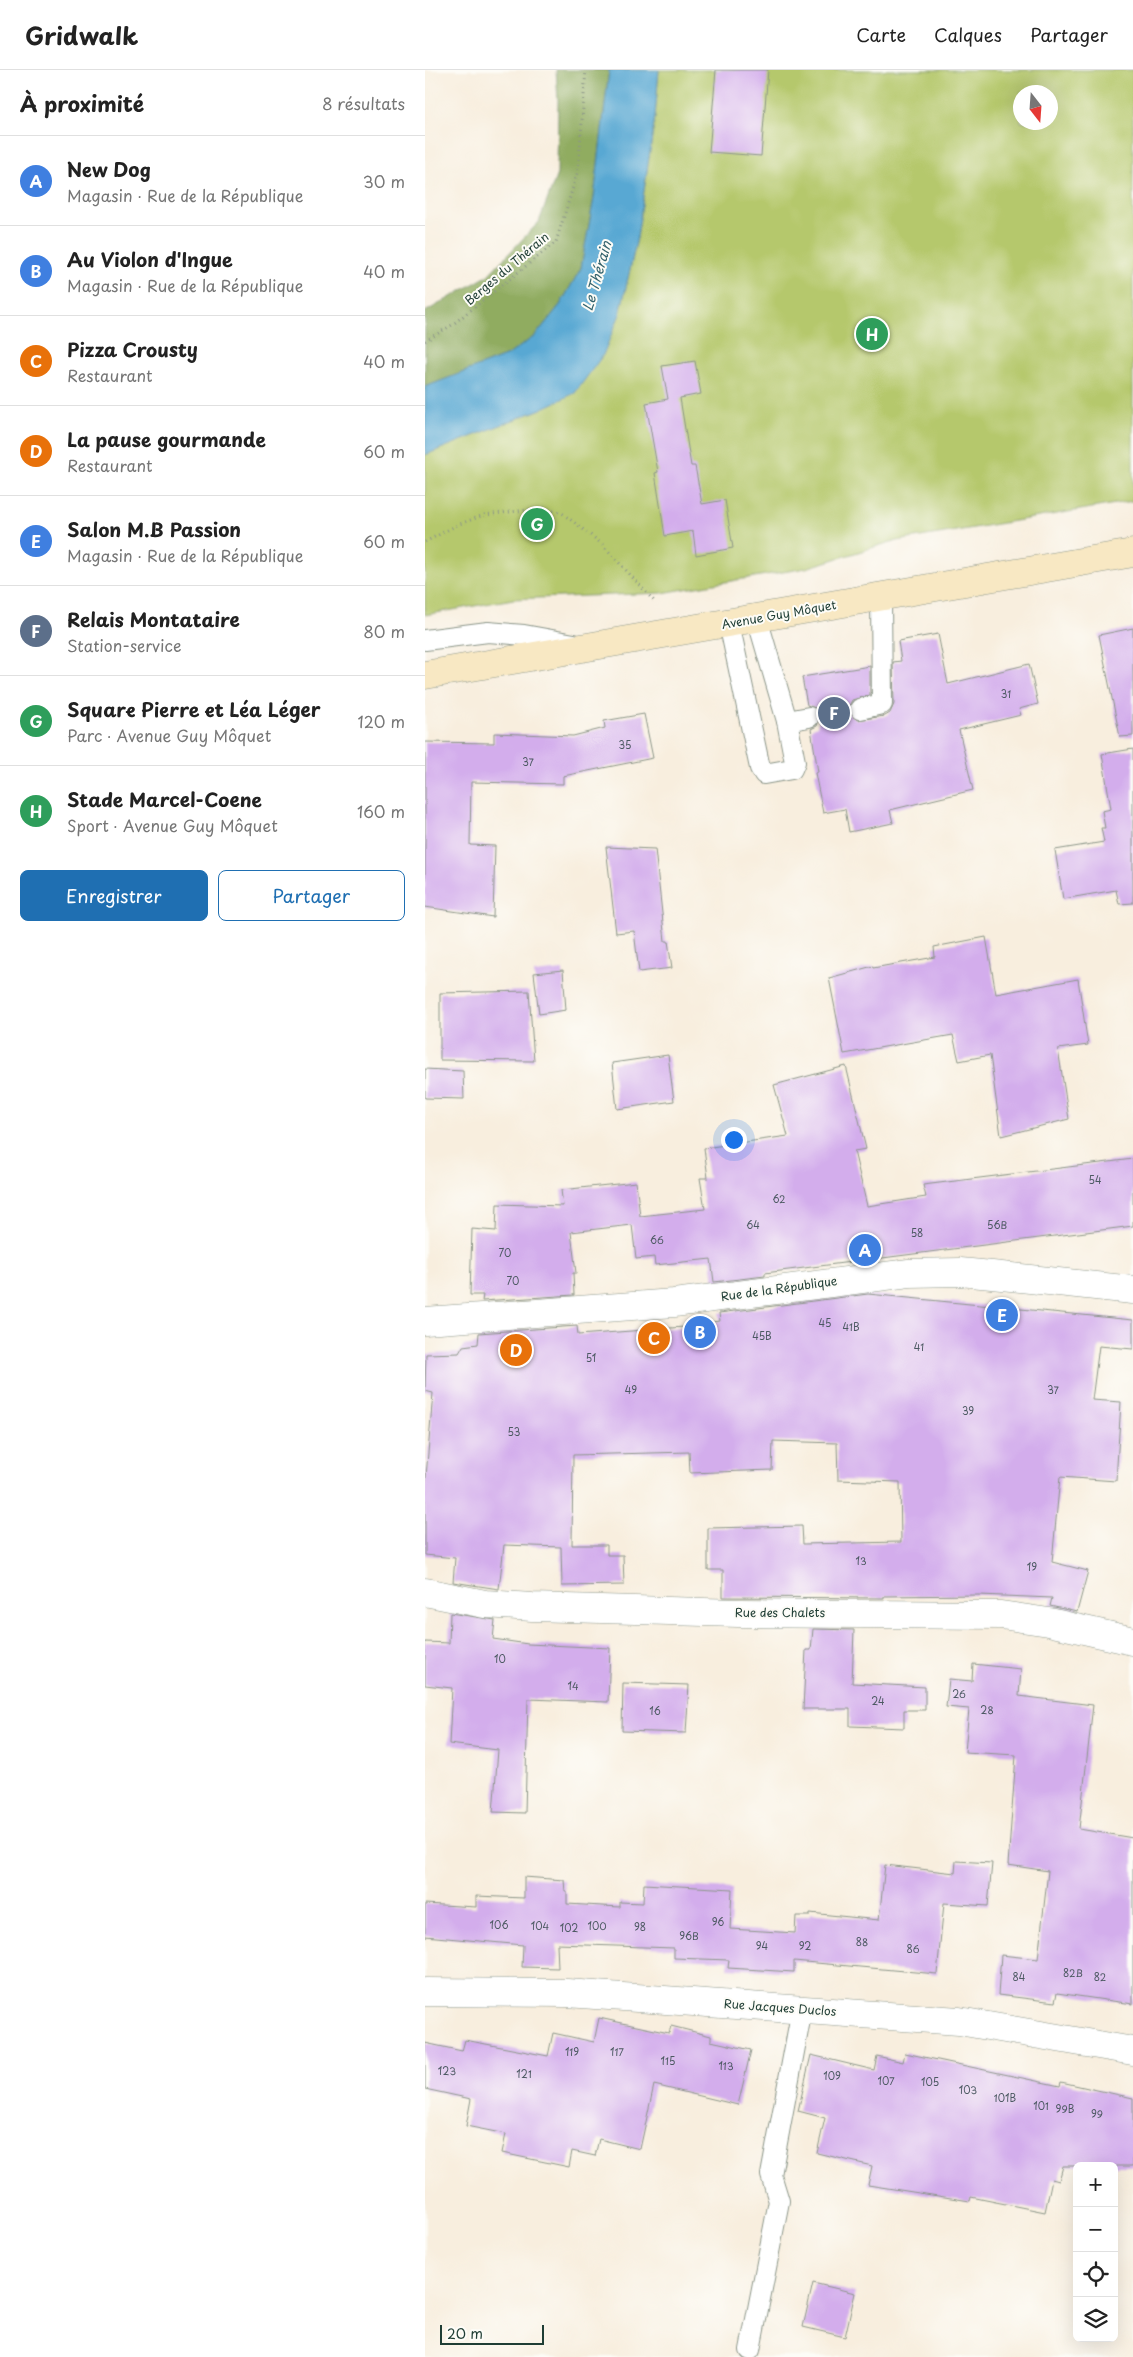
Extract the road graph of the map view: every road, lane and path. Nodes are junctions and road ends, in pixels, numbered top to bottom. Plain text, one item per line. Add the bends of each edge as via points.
1 (586, 70) edge
2 (425, 341) edge
3 (425, 542) edge
4 (1133, 553) edge
5 (881, 597) junction
6 (657, 604) dead end
7 (757, 618) junction
8 (729, 623) junction
9 (425, 640) edge
10 (592, 646) junction
11 (425, 675) edge
12 (860, 709) dead end
13 (809, 717) dead end
14 (787, 721) junction
15 (1133, 1290) edge
16 (425, 1321) edge
17 (425, 1592) edge
18 (1133, 1641) edge
19 (425, 1992) edge
20 (802, 2009) junction
21 (1133, 2051) edge
22 (750, 2350) dead end

1 - 2 path, Berges du Thérain via 578,171 556,242 452,325
3 - 6 path via 457,524 484,515 545,508 561,513 602,544
4 - 5 main road, Avenue Guy Môquet
5 - 7 main road, Avenue Guy Môquet
5 - 12 lane via 882,704
7 - 8 main road, Avenue Guy Môquet
7 - 14 lane
8 - 10 main road, Avenue Guy Môquet
8 - 14 lane via 760,768 764,774 792,769 795,762
9 - 10 lane via 497,632
10 - 11 main road, Avenue Guy Môquet
13 - 14 lane
15 - 16 street, Rue de la République via 992,1274 909,1273 674,1303
17 - 18 street, Rue des Chalets via 485,1604 532,1607 1001,1615
19 - 20 street, Rue Jacques Duclos via 567,1993
20 - 21 street, Rue Jacques Duclos via 959,2021
20 - 22 lane via 771,2175 779,2201

